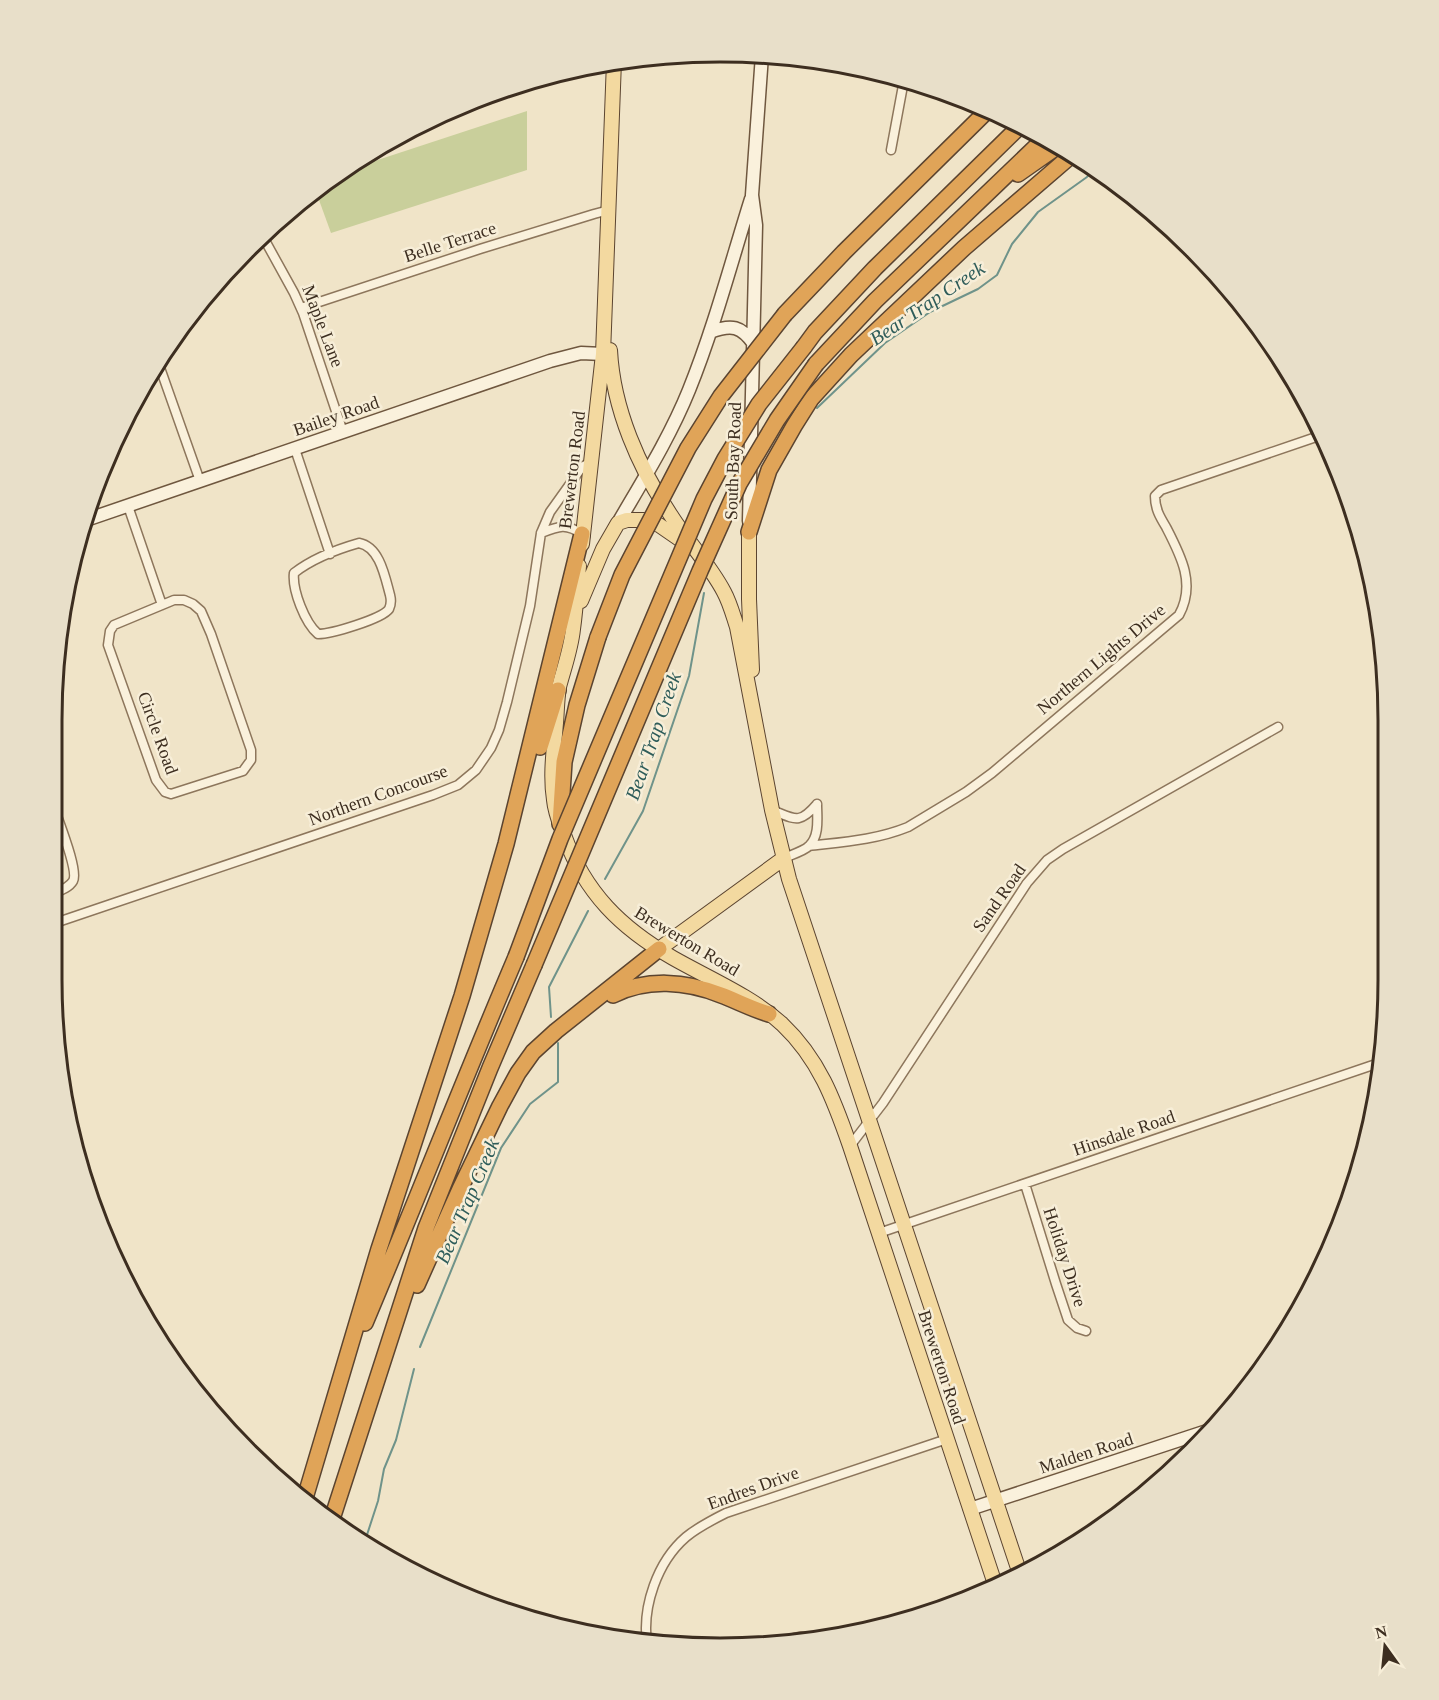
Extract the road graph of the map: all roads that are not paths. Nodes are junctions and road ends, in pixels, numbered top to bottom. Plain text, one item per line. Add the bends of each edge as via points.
1 (761, 63) edge
2 (614, 70) edge
3 (903, 88) edge
4 (981, 116) edge
5 (1014, 131) edge
6 (1039, 144) edge
7 (891, 150) dead end
8 (1051, 151) edge
9 (1066, 160) edge
10 (752, 195) junction
11 (976, 204) junction
12 (609, 210) junction
13 (266, 243) edge
14 (607, 282) junction
15 (301, 308) junction
16 (710, 332) junction
17 (754, 345) junction
18 (603, 354) junction
19 (611, 368) junction
20 (161, 371) edge
21 (343, 432) junction
22 (1314, 438) edge
23 (296, 449) junction
24 (591, 462) junction
25 (646, 475) junction
26 (200, 482) junction
27 (128, 506) junction
28 (93, 518) edge
29 (618, 523) junction
30 (749, 531) junction
31 (542, 533) junction
32 (582, 534) junction
33 (697, 552) junction
34 (330, 554) junction
35 (162, 605) junction
36 (573, 631) junction
37 (558, 690) junction
38 (1278, 727) dead end
39 (755, 728) junction
40 (771, 810) junction
41 (560, 824) junction
42 (62, 831) edge
43 (506, 844) junction
44 (809, 846) junction
45 (784, 858) junction
46 (62, 889) edge
47 (62, 921) edge
48 (659, 949) junction
49 (578, 1014) junction
50 (769, 1014) junction
51 (1372, 1065) edge
52 (870, 1120) junction
53 (850, 1146) junction
54 (1025, 1184) junction
55 (904, 1225) junction
56 (879, 1233) junction
57 (1086, 1331) dead end
58 (383, 1362) junction
59 (332, 1404) junction
60 (1195, 1435) edge
61 (947, 1439) junction
62 (307, 1492) edge
63 (996, 1501) junction
64 (970, 1509) junction
65 (334, 1514) edge
66 (1018, 1567) edge
67 (993, 1579) edge
68 (646, 1634) edge

1 - 10 main road, South Bay Road
2 - 12 main road, Brewerton Road
3 - 7 street
4 - 41 highway, bridge via 785,314 721,396 688,448 622,575 598,637 564,762
5 - 59 highway, bridge via 816,332 759,404 725,459 560,839 516,957
6 - 11 highway
8 - 11 highway
9 - 30 highway via 851,354 812,399 769,470
10 - 16 main road, South Bay Road
10 - 17 main road, South Bay Road via 756,225
11 - 58 highway, bridge via 816,364 739,484 486,1079 426,1228
12 - 14 main road, Brewerton Road
12 - 15 street, Belle Terrace
13 - 15 street, Maple Lane
14 - 18 main road, Brewerton Road
14 - 19 main road, Brewerton Road
15 - 21 street, Maple Lane
16 - 17 main road via 738,328
16 - 25 main road, South Bay Road via 689,390
17 - 30 main road, South Bay Road
18 - 19 main road
18 - 21 main road, Bailey Road via 580,353 550,361
18 - 24 main road, Brewerton Road
19 - 25 main road, Brewerton Road via 623,418
20 - 26 street
21 - 23 main road, Bailey Road
22 - 44 street, Northern Lights Drive via 1161,489 1155,496 1156,510 1175,547 1187,585 1179,615 992,773 898,831
23 - 26 main road, Bailey Road
23 - 34 street
24 - 31 street, Northern Concourse via 582,466 550,512
24 - 32 main road, Brewerton Road
25 - 29 main road, South Bay Road
25 - 33 main road, Brewerton Road
26 - 27 main road, Bailey Road
27 - 28 main road, Bailey Road
27 - 35 street
29 - 33 main road via 644,520 659,525
29 - 36 main road, South Bay Road via 584,592
30 - 39 main road, South Bay Road
31 - 32 street via 568,526
31 - 47 street, Northern Concourse via 530,605 499,730 476,770 458,785
32 - 36 main road, Brewerton Road
32 - 43 highway
33 - 39 main road, Brewerton Road via 732,611
34 - 34 street via 359,543 371,548 391,600 389,609 379,616 318,634 301,605 294,573
35 - 35 street, Circle Road via 184,600 201,611 251,760 243,771 171,794 156,780 108,645 114,625
36 - 37 main road, Brewerton Road
37 - 41 main road, Brewerton Road via 552,764
37 - 43 highway
38 - 52 street, Sand Road via 1047,860 1027,883
39 - 40 main road, Brewerton Road
40 - 44 street via 798,819 818,804 818,825
40 - 45 main road, Brewerton Road
41 - 48 main road, Brewerton Road via 573,858 595,894 621,923
42 - 46 street via 74,878
43 - 59 highway via 462,996
44 - 45 street
45 - 48 main road
45 - 52 main road, Brewerton Road
48 - 49 highway
48 - 50 main road, Brewerton Road
49 - 50 highway via 626,988 650,983 691,985
49 - 58 highway via 533,1052 513,1081
50 - 53 main road, Brewerton Road via 793,1035 817,1068 832,1095
51 - 54 street, Hinsdale Road
52 - 53 street, Sand Road
52 - 55 main road, Brewerton Road
53 - 56 main road, Brewerton Road
54 - 55 street, Hinsdale Road
54 - 57 street, Holiday Drive via 1068,1320
55 - 56 street, Hinsdale Road
55 - 63 main road, Brewerton Road
56 - 61 main road, Brewerton Road
58 - 65 highway
59 - 62 highway
60 - 63 main road, Malden Road
61 - 64 main road, Brewerton Road
61 - 68 street, Endres Drive via 726,1513 705,1524 686,1537 664,1565 653,1587
63 - 64 main road, Malden Road
63 - 66 main road, Brewerton Road
64 - 67 main road, Brewerton Road

